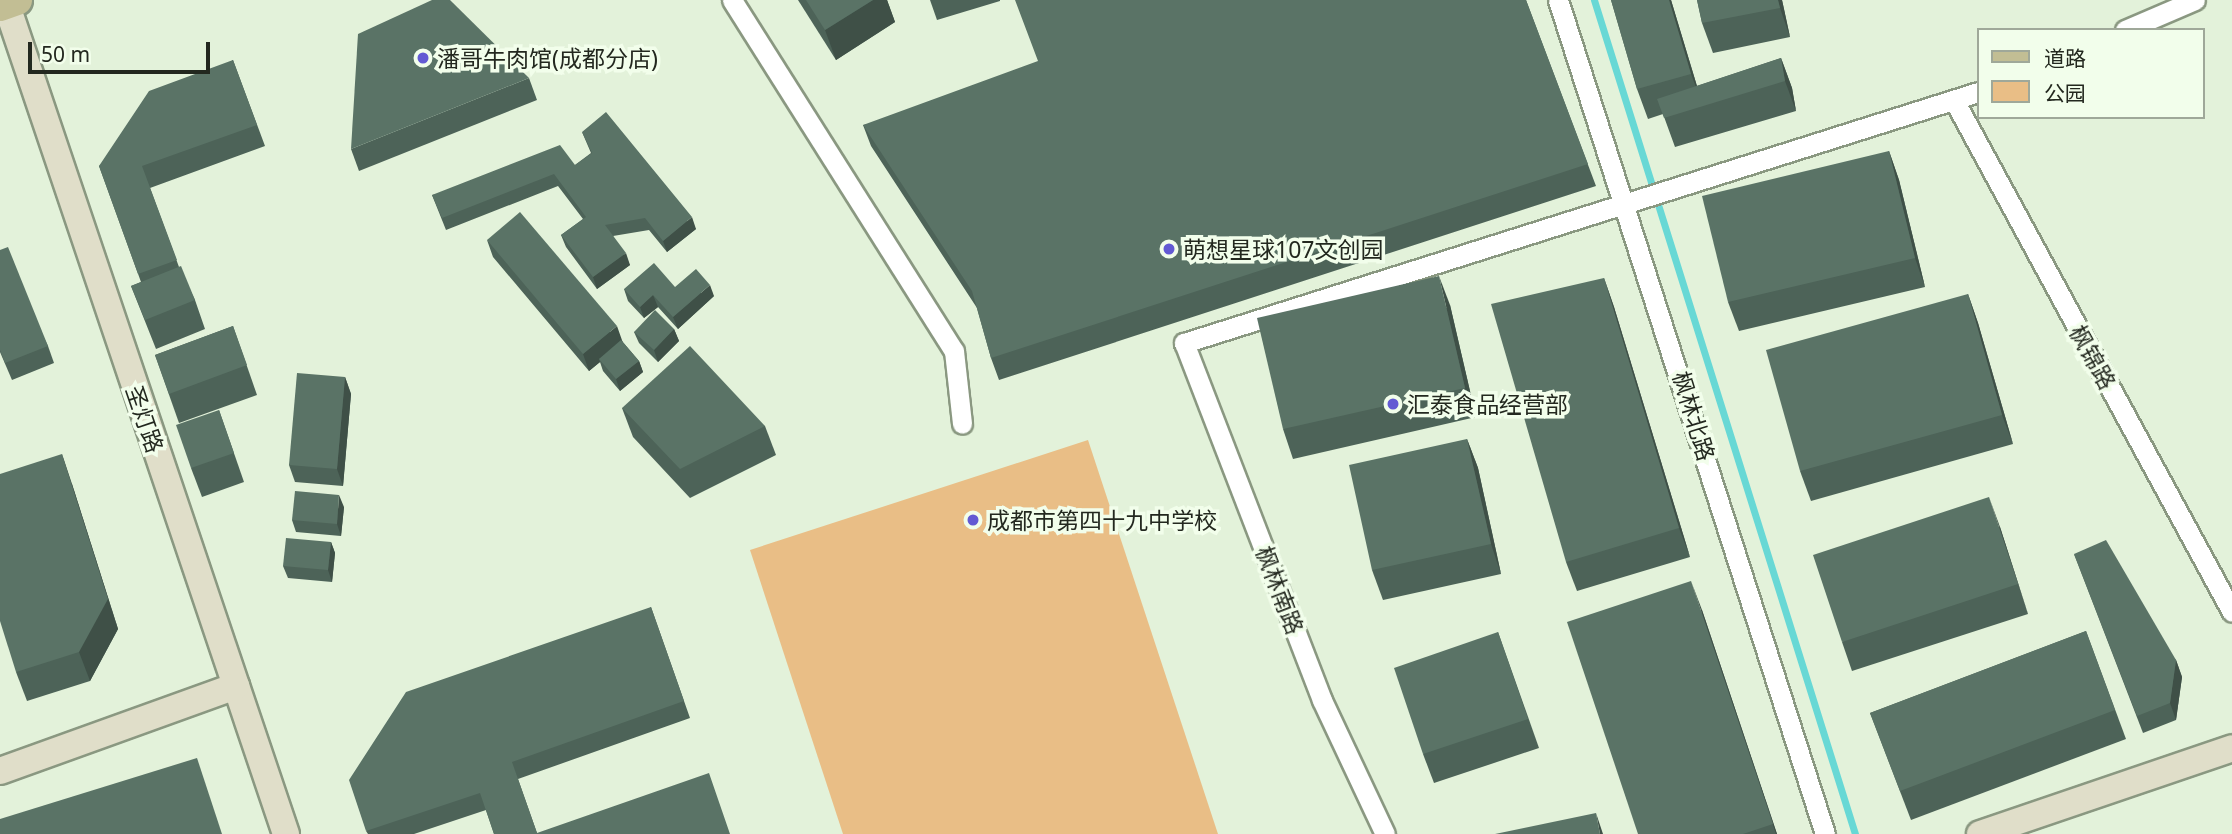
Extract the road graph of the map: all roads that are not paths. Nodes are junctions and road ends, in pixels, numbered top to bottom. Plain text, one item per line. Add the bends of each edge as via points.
1 (732, 0) edge
2 (1558, 0) edge
3 (2195, 0) edge
4 (10, 2) edge
5 (2129, 28) edge
6 (1976, 93) edge
7 (1955, 102) junction
8 (1634, 200) junction
9 (962, 424) dead end
10 (2232, 612) edge
11 (236, 686) junction
12 (2232, 748) edge
13 (0, 771) edge
14 (286, 834) edge
15 (1385, 834) edge
16 (1825, 834) edge
17 (1980, 834) edge

1 - 9 street via 954,351
2 - 8 street, 枫林北路
3 - 5 street
4 - 11 street, 圣灯路
6 - 7 street
7 - 8 street
7 - 10 street, 枫锦路
8 - 15 street, 枫林南路 via 1184,343 1322,700
8 - 16 street, 枫林北路
11 - 13 street
11 - 14 street, 圣灯路
12 - 17 street

